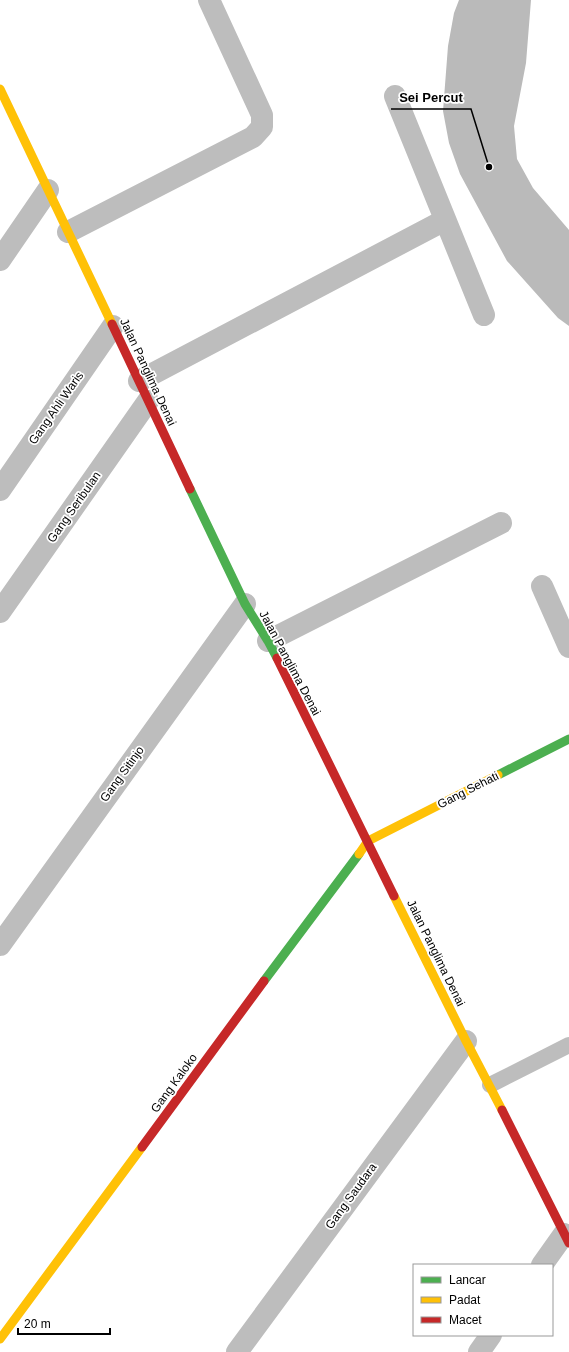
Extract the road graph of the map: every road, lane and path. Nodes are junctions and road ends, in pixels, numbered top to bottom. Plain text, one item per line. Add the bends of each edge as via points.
1 (209, 0) edge
2 (0, 89) edge
3 (395, 96) dead end
4 (48, 190) junction
5 (445, 220) junction
6 (68, 232) junction
7 (0, 260) edge
8 (484, 315) dead end
9 (113, 326) junction
10 (139, 381) junction
11 (148, 401) junction
12 (0, 490) edge
13 (502, 523) dead end
14 (542, 586) dead end
15 (245, 604) junction
16 (0, 612) edge
17 (268, 641) junction
18 (569, 647) edge
19 (569, 740) edge
20 (368, 841) junction
21 (0, 945) edge
22 (466, 1041) junction
23 (569, 1045) edge
24 (490, 1085) junction
25 (567, 1238) edge
26 (543, 1264) edge
27 (490, 1336) edge
28 (0, 1339) edge
29 (237, 1352) edge
30 (479, 1352) edge

1 - 6 street via 262,115 262,127 253,137
2 - 4 main road, Jalan Panglima Denai
3 - 5 street
4 - 6 main road, Jalan Panglima Denai
4 - 7 street
5 - 8 street
5 - 10 street
6 - 9 main road, Jalan Panglima Denai
9 - 10 main road, Jalan Panglima Denai
9 - 12 street, Gang Ahli Waris
10 - 11 main road, Jalan Panglima Denai
11 - 15 main road, Jalan Panglima Denai
11 - 16 street, Gang Seribulan
13 - 17 street
14 - 18 street
15 - 17 main road, Jalan Panglima Denai
15 - 21 street, Gang Sitinjo
17 - 20 main road, Jalan Panglima Denai
19 - 20 main road, Gang Sehati
20 - 22 main road, Jalan Panglima Denai
20 - 28 main road, Gang Kaloko
22 - 24 main road, Jalan Panglima Denai
22 - 29 street, Gang Saudara
23 - 24 lane
24 - 25 main road, Jalan Panglima Denai
25 - 26 street
27 - 30 street

